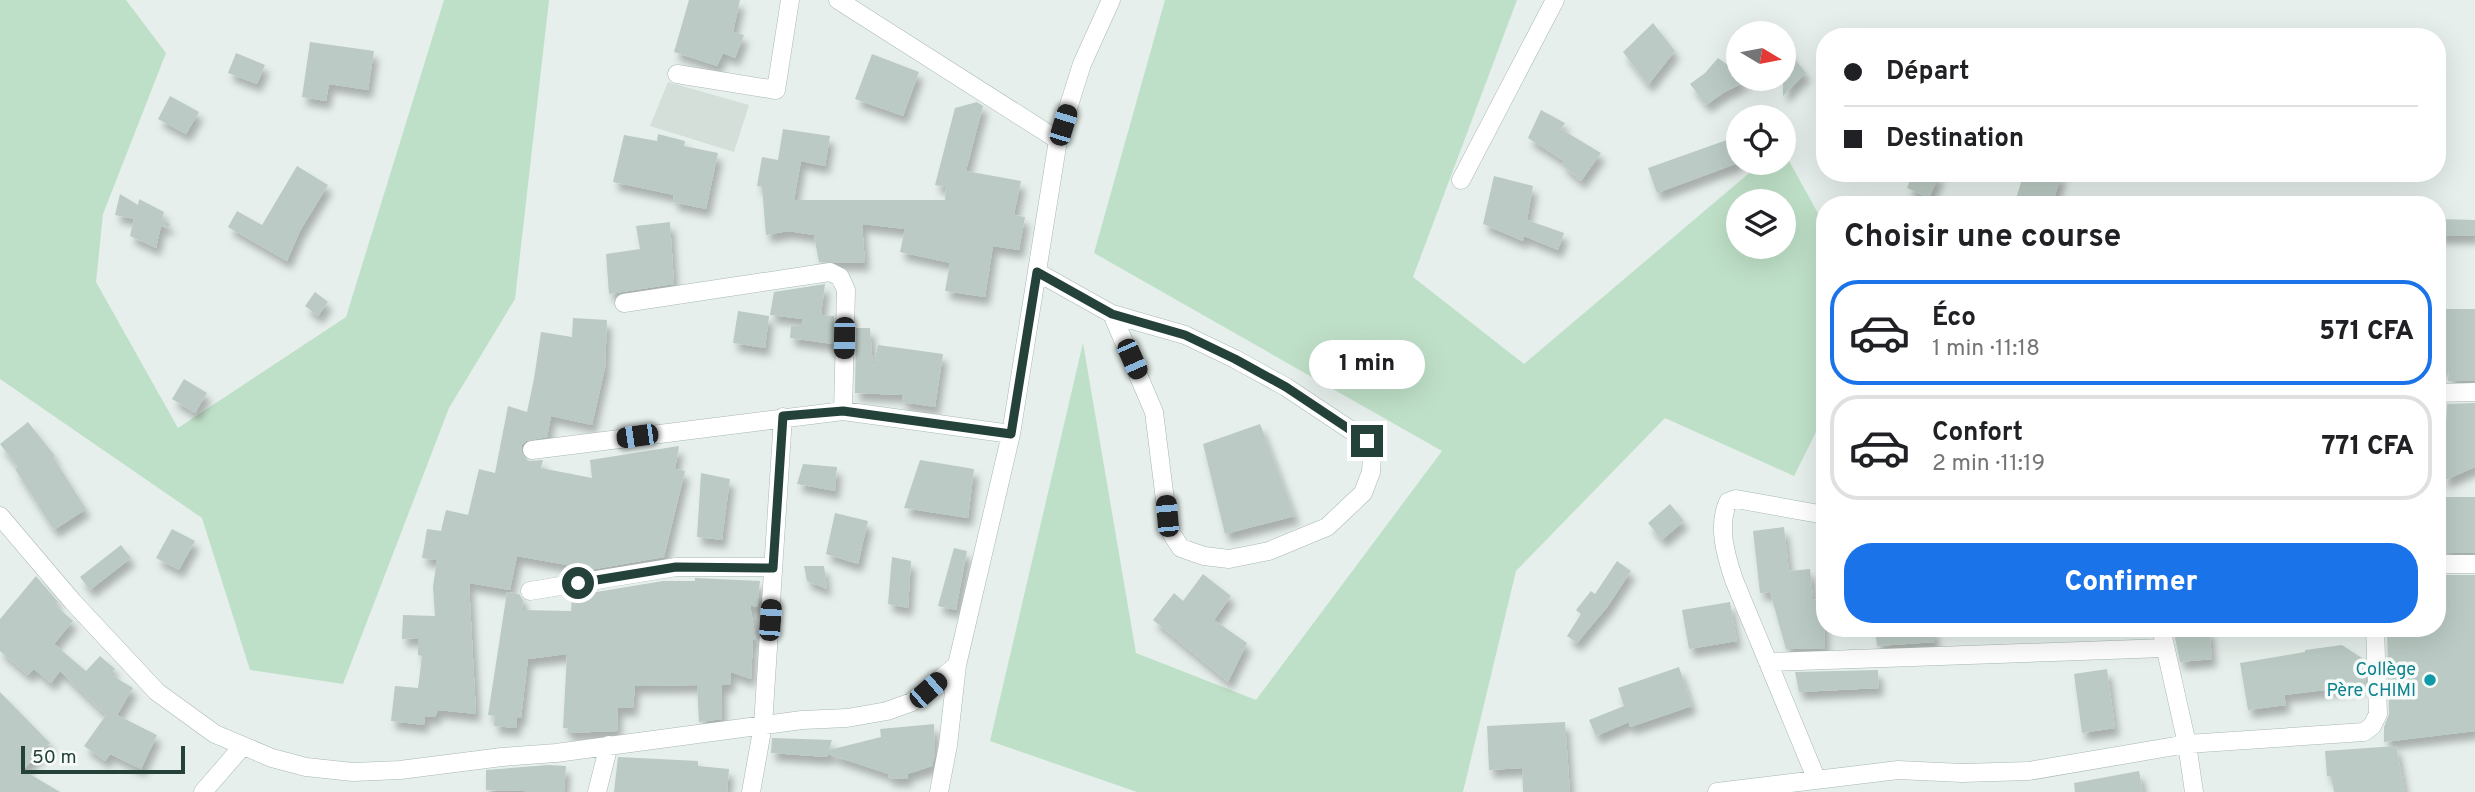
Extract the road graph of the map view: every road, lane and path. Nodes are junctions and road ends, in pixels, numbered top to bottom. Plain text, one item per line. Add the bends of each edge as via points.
1 (790, 0) edge
2 (838, 0) edge
3 (1111, 0) edge
4 (1555, 0) edge
5 (677, 74) dead end
6 (1058, 140) junction
7 (1461, 180) dead end
8 (1037, 272) junction
9 (624, 303) dead end
10 (1112, 314) junction
11 (2475, 392) edge
12 (2446, 393) edge
13 (843, 411) junction
14 (783, 416) junction
15 (1011, 434) junction
16 (532, 450) dead end
17 (1816, 513) edge
18 (0, 516) edge
19 (2446, 564) edge
20 (2475, 564) edge
21 (773, 568) junction
22 (530, 591) dead end
23 (2163, 637) edge
24 (2375, 637) edge
25 (2165, 648) junction
26 (1768, 662) junction
27 (957, 665) junction
28 (763, 724) junction
29 (2187, 744) junction
30 (609, 745) junction
31 (242, 747) junction
32 (1816, 778) junction
33 (203, 792) edge
34 (597, 792) edge
35 (751, 792) edge
36 (939, 792) edge
37 (1717, 792) edge
38 (2194, 792) edge

1 - 5 street via 776,90
2 - 6 street
3 - 6 street via 1082,64
4 - 7 street
6 - 8 street
8 - 10 street
8 - 15 street
9 - 13 street via 830,272 840,277 846,290
10 - 10 street via 1154,412 1167,516 1181,548 1229,559 1269,551 1327,527 1363,494 1371,472 1367,441 1235,359 1185,335
11 - 12 street
13 - 14 street
13 - 15 street
14 - 16 street
14 - 21 street
15 - 27 street
17 - 26 street via 1736,499 1728,502 1724,511 1724,550
18 - 31 street via 157,692 215,734
19 - 20 street
21 - 22 street via 676,567
21 - 28 street
23 - 25 street
24 - 29 street via 2378,715 2364,732
25 - 26 street
25 - 29 street
26 - 32 street
27 - 28 street via 912,702 887,712
27 - 36 street
28 - 30 street
28 - 35 street
29 - 32 street via 2029,771 1898,770
29 - 38 street
30 - 31 street via 353,772 306,767
30 - 34 street
31 - 33 street
32 - 37 street

